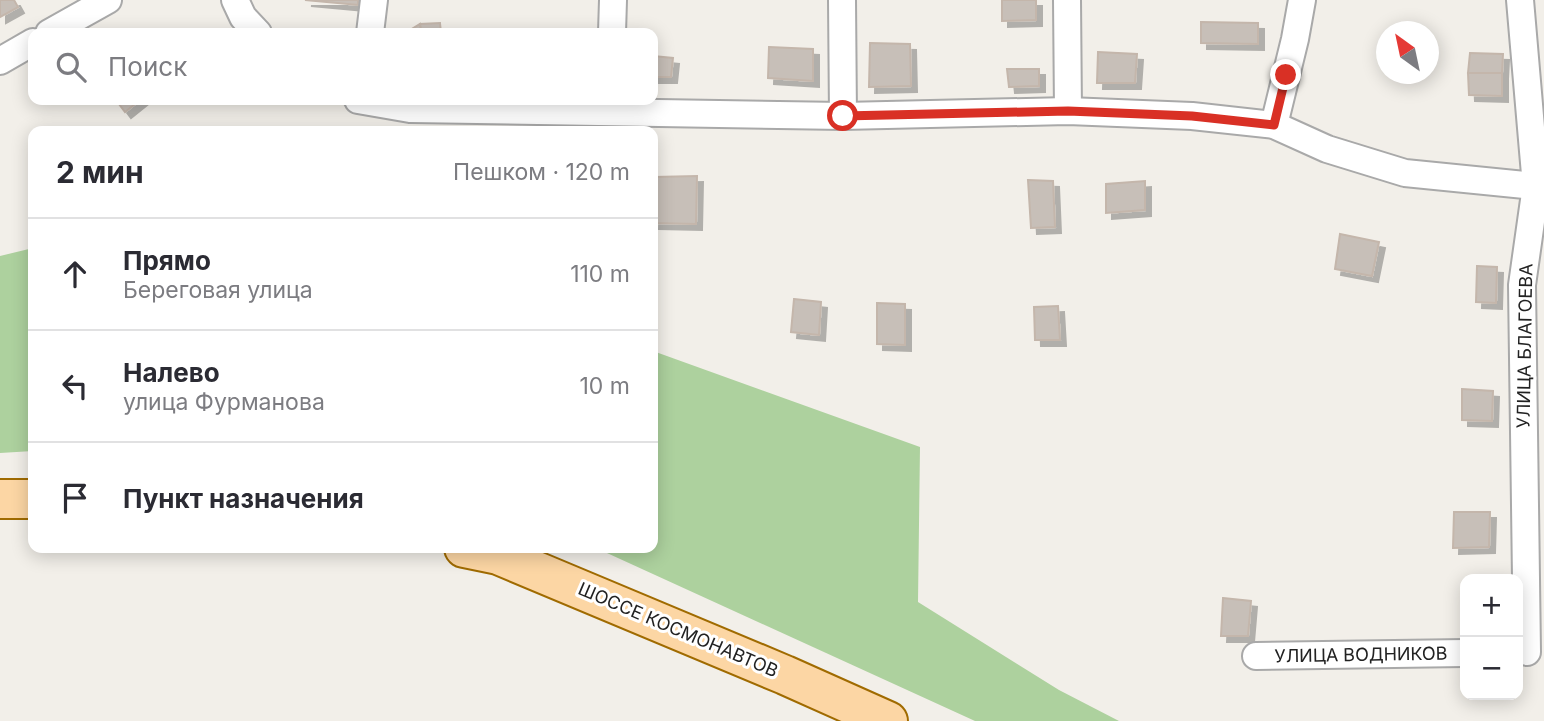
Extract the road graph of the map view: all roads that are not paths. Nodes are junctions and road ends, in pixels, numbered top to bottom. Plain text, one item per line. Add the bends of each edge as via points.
1 (108, 0) edge
2 (235, 0) edge
3 (374, 0) edge
4 (613, 0) edge
5 (842, 0) edge
6 (1067, 0) edge
7 (1302, 0) edge
8 (1520, 0) edge
9 (59, 28) edge
10 (253, 28) edge
11 (371, 28) edge
12 (612, 28) edge
13 (28, 46) edge
14 (0, 61) edge
15 (388, 105) edge
16 (610, 106) edge
17 (1068, 111) junction
18 (843, 116) junction
19 (1274, 125) junction
20 (1540, 187) edge
21 (0, 499) edge
22 (28, 499) edge
23 (488, 553) edge
24 (1460, 653) edge
25 (1530, 653) edge
26 (1256, 656) dead end
27 (888, 721) edge

1 - 9 street
2 - 10 street
3 - 11 street
4 - 12 street
5 - 18 street
6 - 17 street
7 - 19 street
8 - 20 street, УЛИЦА БЛАГОЕВА
13 - 14 street
15 - 16 street via 410,109
16 - 18 street
17 - 18 street
17 - 19 street
19 - 20 street via 1327,149 1405,173
20 - 25 street, УЛИЦА БЛАГОЕВА via 1522,285
21 - 22 main road
23 - 27 main road, ШОССЕ КОСМОНАВТОВ
24 - 26 street, УЛИЦА ВОДНИКОВ

